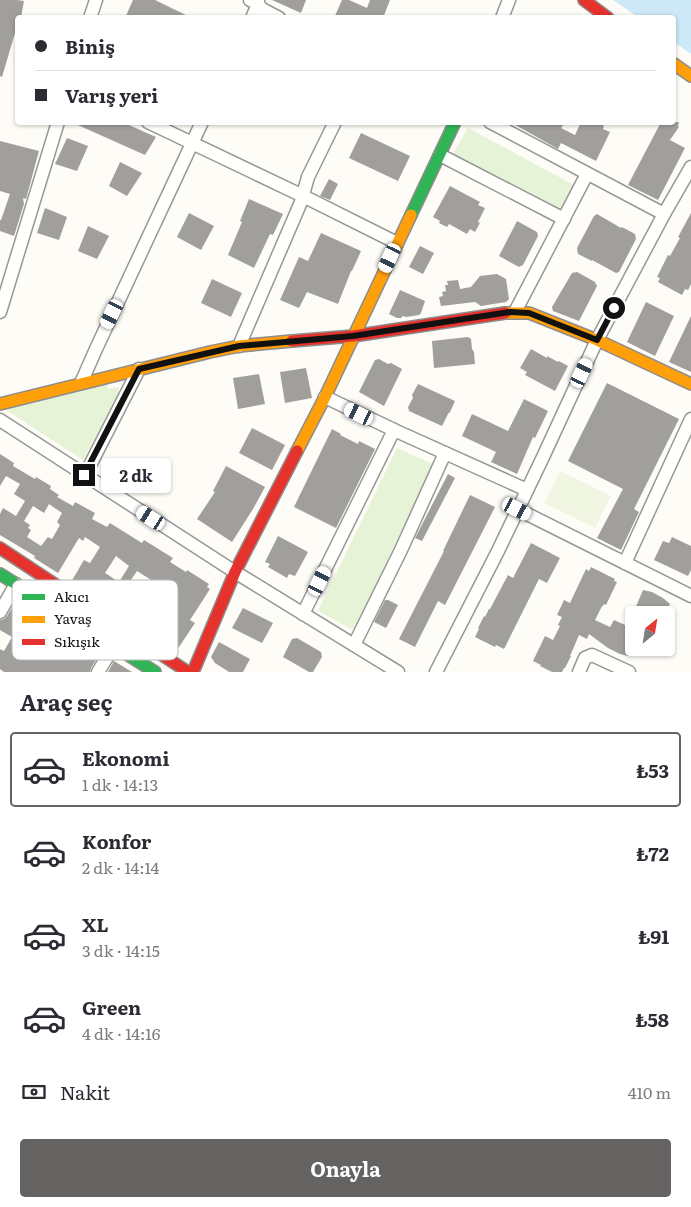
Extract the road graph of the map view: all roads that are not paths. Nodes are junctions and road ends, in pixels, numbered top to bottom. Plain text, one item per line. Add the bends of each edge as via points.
1 (96, 0) edge
2 (509, 0) edge
3 (584, 0) edge
4 (255, 1) edge
5 (91, 15) edge
6 (253, 15) edge
7 (273, 15) edge
8 (503, 15) edge
9 (604, 15) edge
10 (676, 65) edge
11 (691, 76) edge
12 (57, 125) edge
13 (154, 125) edge
14 (201, 125) edge
15 (334, 125) edge
16 (454, 125) edge
17 (496, 125) edge
18 (192, 143) junction
19 (440, 155) junction
20 (691, 167) edge
21 (587, 174) junction
22 (303, 196) junction
23 (664, 214) junction
24 (564, 219) junction
25 (397, 243) junction
26 (0, 312) edge
27 (515, 312) junction
28 (353, 336) junction
29 (597, 340) junction
30 (239, 346) junction
31 (139, 369) junction
32 (82, 384) junction
33 (691, 384) edge
34 (325, 397) junction
35 (0, 404) edge
36 (691, 419) edge
37 (0, 420) edge
38 (394, 430) junction
39 (445, 453) junction
40 (84, 475) junction
41 (527, 490) junction
42 (517, 509) junction
43 (0, 548) edge
44 (625, 563) junction
45 (235, 572) junction
46 (0, 574) edge
47 (49, 580) edge
48 (12, 582) edge
49 (12, 591) edge
50 (691, 596) edge
51 (0, 612) edge
52 (303, 614) junction
53 (354, 645) junction
54 (105, 660) edge
55 (136, 660) edge
56 (170, 660) edge
57 (98, 672) edge
58 (155, 672) edge
59 (188, 672) edge
60 (193, 672) edge
61 (398, 672) edge
62 (436, 672) edge
63 (579, 672) edge
64 (629, 672) edge

1 - 5 street
2 - 8 street
3 - 9 street
4 - 6 street
4 - 7 street
10 - 11 street
12 - 26 street
13 - 18 street
14 - 18 street
15 - 22 street via 308,177
16 - 19 street
17 - 21 street
18 - 22 street
18 - 32 street
19 - 24 street
19 - 25 street
20 - 23 street
21 - 23 street
21 - 24 street
22 - 25 street
22 - 30 street
23 - 29 street
24 - 27 street
25 - 28 street
27 - 28 street
27 - 29 street via 529,313
28 - 30 street
28 - 34 street
29 - 33 street
29 - 41 street
30 - 31 street
31 - 32 street
31 - 40 street
32 - 35 street
34 - 38 street
34 - 45 street
36 - 44 street
37 - 40 street
38 - 39 street
38 - 52 street
39 - 41 street
39 - 53 street
40 - 45 street
41 - 42 street
42 - 44 street
42 - 62 street
43 - 47 street
44 - 50 street
45 - 52 street
45 - 60 street
46 - 48 street
49 - 51 street
52 - 53 street
53 - 61 street
54 - 57 street
55 - 58 street
56 - 59 street
63 - 64 street via 585,658 592,655

